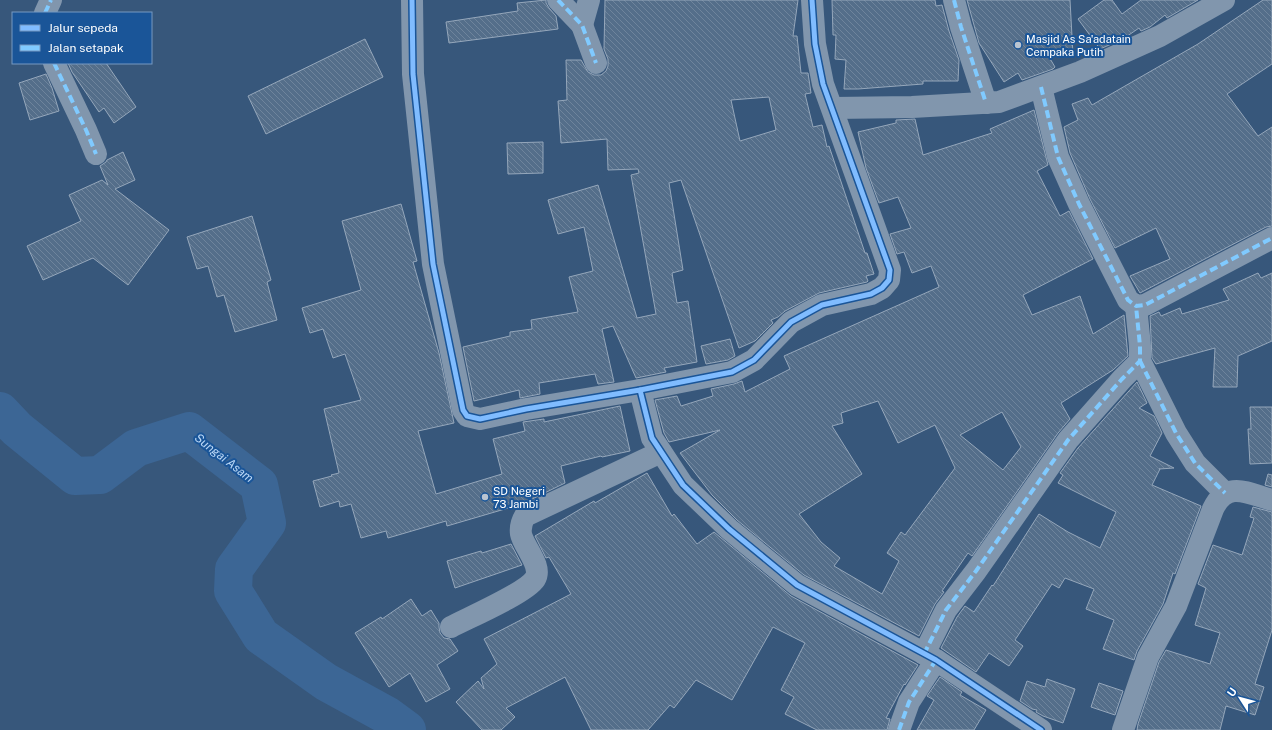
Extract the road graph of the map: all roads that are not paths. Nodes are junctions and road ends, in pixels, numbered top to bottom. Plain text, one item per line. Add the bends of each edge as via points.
1 (51, 0) edge
2 (412, 0) edge
3 (558, 0) edge
4 (589, 0) edge
5 (812, 0) edge
6 (954, 0) edge
7 (1224, 0) edge
8 (46, 12) edge
9 (582, 25) junction
10 (596, 63) dead end
11 (54, 64) edge
12 (1041, 87) junction
13 (986, 103) junction
14 (832, 108) junction
15 (96, 154) dead end
16 (1272, 238) edge
17 (1136, 306) junction
18 (1140, 361) junction
19 (640, 390) junction
20 (661, 452) junction
21 (1225, 493) junction
22 (1272, 500) edge
23 (451, 627) dead end
24 (930, 657) junction
25 (899, 730) edge
26 (1041, 730) edge
27 (1123, 730) edge

1 - 8 street
2 - 19 street via 413,74 433,264 463,410 467,416 480,419
3 - 9 street
4 - 9 street
5 - 14 street via 815,44 823,84
6 - 13 street
7 - 12 street via 1160,36
9 - 10 street
11 - 15 street
12 - 13 street via 999,102
12 - 17 street via 1058,157 1124,293
13 - 14 street
14 - 19 street via 890,270 889,280 882,288 871,294 822,305 791,322 754,360 732,372
16 - 17 street via 1145,305
17 - 18 street
18 - 21 street via 1176,433 1195,463
18 - 24 street via 1068,440 946,610
19 - 20 street via 652,438
20 - 23 street via 526,516 522,521 521,534 535,563 534,580 523,590
20 - 24 street via 683,485 729,529 797,585
21 - 22 street via 1245,492
21 - 27 street via 1217,500 1176,606 1148,658
24 - 25 street
24 - 26 street

